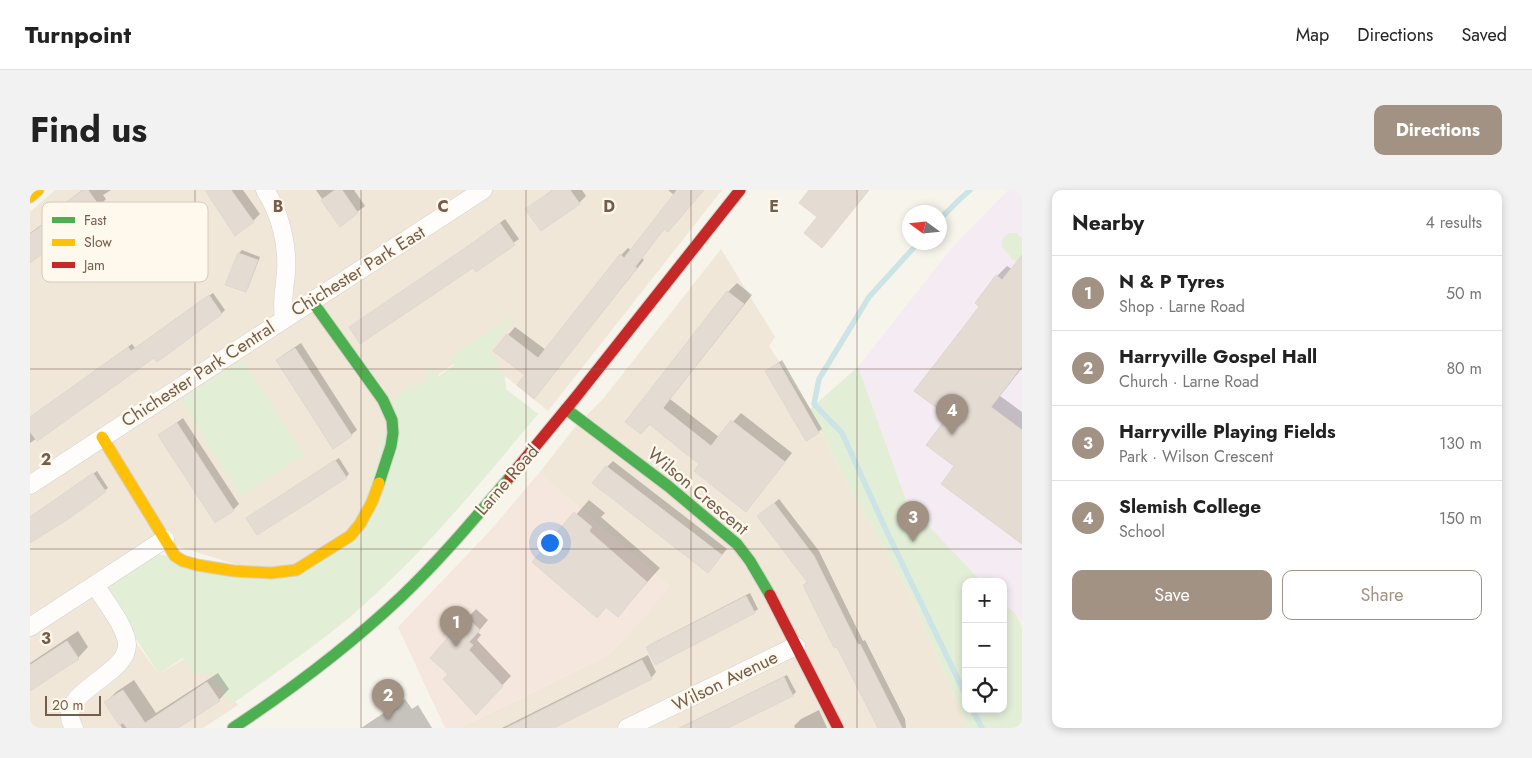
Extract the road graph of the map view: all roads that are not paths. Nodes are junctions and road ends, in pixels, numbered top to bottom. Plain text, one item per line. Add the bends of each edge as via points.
1 (38, 190) edge
2 (265, 190) edge
3 (483, 190) edge
4 (740, 190) edge
5 (30, 197) edge
6 (312, 301) junction
7 (284, 318) junction
8 (566, 409) junction
9 (102, 437) junction
10 (30, 485) edge
11 (165, 539) junction
12 (95, 585) junction
13 (30, 627) edge
14 (796, 646) junction
15 (74, 728) edge
16 (233, 728) edge
17 (627, 728) edge
18 (838, 728) edge

1 - 5 street
2 - 7 street, Chichester Park Central via 281,225 285,246
3 - 6 street, Chichester Park East
4 - 8 street, Larne Road
6 - 7 street, Chichester Park East
6 - 11 street, Chichester Park Central via 383,400 392,420 391,446 363,520 350,536 288,573 196,566 178,559
7 - 9 street, Chichester Park Central
8 - 14 street, Wilson Crescent via 668,486 737,544 770,594
8 - 16 street, Larne Road via 509,480 399,599 326,661
9 - 10 street, Chichester Park Central
9 - 11 street, Chichester Park Central
11 - 12 street
12 - 13 street
12 - 15 street via 124,631 127,646 121,661 75,701 70,714
14 - 17 street, Wilson Avenue
14 - 18 street, Wilson Crescent

